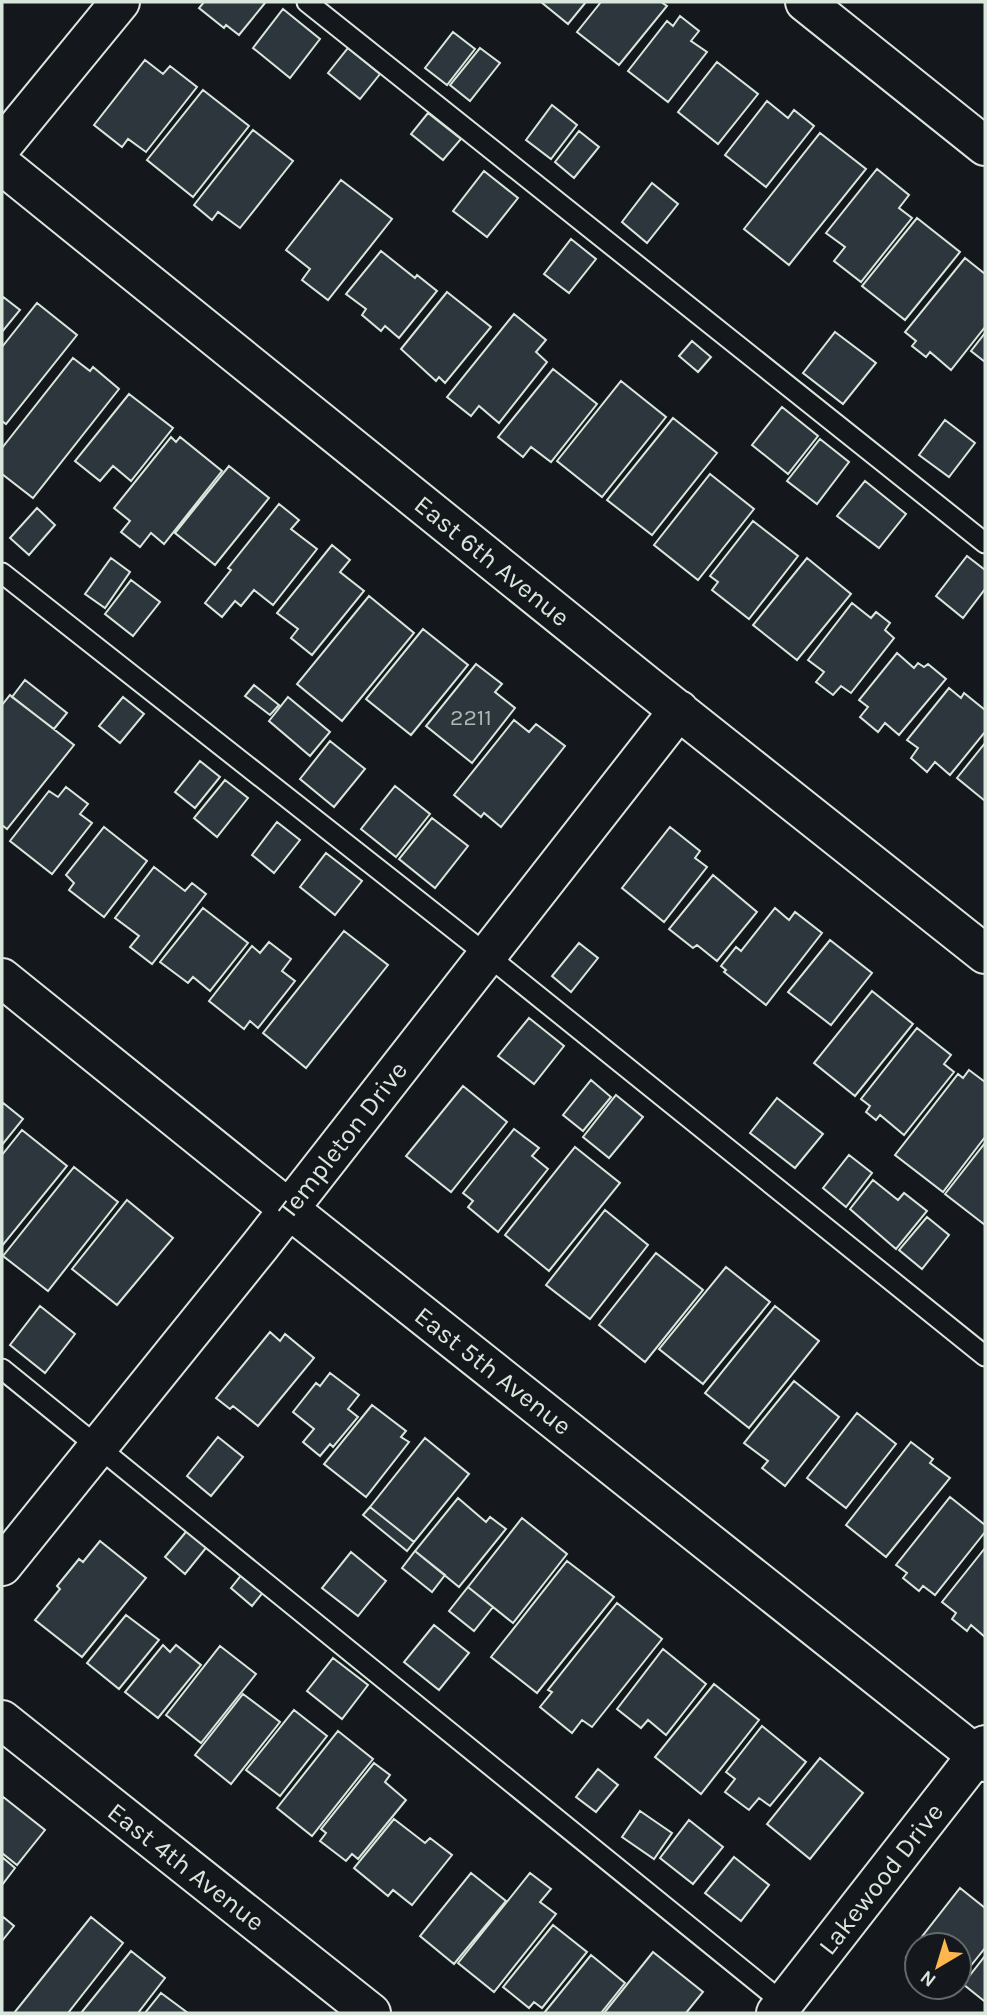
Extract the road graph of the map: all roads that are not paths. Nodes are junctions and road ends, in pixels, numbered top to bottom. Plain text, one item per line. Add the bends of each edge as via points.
1 (120, 2) edge
2 (307, 2) edge
3 (805, 2) edge
4 (2, 146) edge
5 (985, 146) edge
6 (2, 165) edge
7 (985, 543) edge
8 (2, 573) edge
9 (679, 710) junction
10 (985, 954) edge
11 (487, 955) junction
12 (2, 978) edge
13 (289, 1209) junction
14 (985, 1356) edge
15 (2, 1369) edge
16 (99, 1447) junction
17 (2, 1566) edge
18 (2, 1720) edge
19 (983, 1754) edge
20 (785, 2010) edge
21 (371, 2013) edge

1 - 4 street
2 - 7 lane
3 - 5 street
6 - 9 street, East 6th Avenue
8 - 11 lane
9 - 10 street, East 6th Avenue
9 - 11 street, Templeton Drive
11 - 13 street, Templeton Drive
11 - 14 lane
12 - 13 street, East 5th Avenue
13 - 16 street, Templeton Drive
13 - 19 street, East 5th Avenue
15 - 16 lane
16 - 17 street, Templeton Drive
16 - 20 lane
18 - 21 street, East 4th Avenue
19 - 20 street, Lakewood Drive

